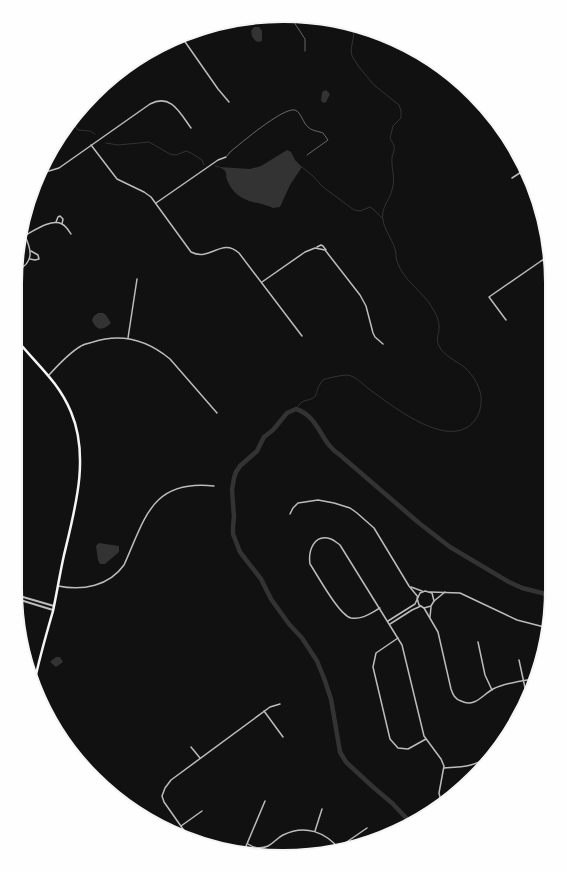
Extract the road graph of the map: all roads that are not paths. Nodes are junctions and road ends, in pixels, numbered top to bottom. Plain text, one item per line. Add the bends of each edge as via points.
1 (294, 23) edge
2 (185, 41) edge
3 (305, 51) dead end
4 (229, 102) dead end
5 (190, 128) dead end
6 (91, 145) junction
7 (307, 155) dead end
8 (226, 157) joint
9 (48, 171) edge
10 (520, 173) edge
11 (512, 178) dead end
12 (156, 203) junction
13 (56, 223) junction
14 (62, 224) junction
15 (71, 234) dead end
16 (26, 235) edge
17 (26, 238) edge
18 (30, 251) junction
19 (30, 259) junction
20 (544, 260) edge
21 (23, 267) edge
22 (137, 279) dead end
23 (262, 282) junction
24 (506, 320) dead end
25 (302, 336) dead end
26 (128, 338) junction
27 (383, 344) dead end
28 (22, 345) edge
29 (49, 375) junction
30 (217, 413) dead end
31 (214, 486) dead end
32 (290, 514) dead end
33 (58, 586) junction
34 (409, 586) junction
35 (422, 591) junction
36 (430, 592) junction
37 (446, 592) junction
38 (22, 597) edge
39 (417, 597) junction
40 (23, 601) edge
41 (434, 601) junction
42 (54, 606) junction
43 (421, 606) junction
44 (431, 606) junction
45 (380, 608) junction
46 (424, 608) junction
47 (53, 610) junction
48 (430, 617) junction
49 (388, 621) junction
50 (390, 624) junction
51 (542, 627) edge
52 (398, 638) junction
53 (478, 642) dead end
54 (519, 660) dead end
55 (36, 673) edge
56 (528, 680) edge
57 (524, 681) junction
58 (525, 688) edge
59 (492, 690) junction
60 (280, 704) dead end
61 (264, 711) junction
62 (283, 737) dead end
63 (426, 739) junction
64 (191, 747) dead end
65 (200, 758) junction
66 (477, 764) edge
67 (444, 768) junction
68 (440, 798) edge
69 (265, 801) dead end
70 (322, 809) dead end
71 (202, 811) dead end
72 (181, 826) junction
73 (367, 828) dead end
74 (184, 830) edge
75 (315, 831) junction
76 (347, 842) edge
77 (248, 844) junction
78 (335, 845) edge
79 (246, 847) edge

1 - 3 lane via 305,40
2 - 4 street
5 - 6 street via 172,104 158,100
6 - 9 street via 59,168
6 - 12 street via 117,179 148,195
7 - 8 lane via 328,140 323,133 308,127 297,111 289,110 252,134
8 - 12 street
10 - 11 street
12 - 23 street via 191,252 207,254 224,247 236,250
13 - 14 street
13 - 14 street via 60,216 63,219
13 - 16 street
14 - 15 street
17 - 18 street
18 - 19 street
18 - 19 street via 38,255 39,259
19 - 21 street
20 - 24 street via 489,297
22 - 26 street
23 - 25 street
23 - 27 street via 311,249 322,249 360,295 366,306 373,333
26 - 29 street via 102,339 81,346
26 - 30 street via 147,345 170,359
28 - 29 main road
29 - 33 main road via 72,413 80,456 80,479
31 - 33 street via 196,485 179,489 156,501 139,528 121,569 106,581 81,588
32 - 34 street via 298,503 318,500 338,504 357,513 374,528
33 - 42 main road
34 - 35 street
34 - 39 street
35 - 36 street
35 - 39 street
36 - 37 street
36 - 41 street
37 - 41 street
37 - 51 street via 460,593 526,623
38 - 42 street
39 - 43 street
39 - 49 street via 411,608
40 - 47 street
41 - 44 street
42 - 47 main road
43 - 46 street
43 - 50 street
44 - 46 street
44 - 48 street
45 - 45 street via 358,618 342,613 310,564 310,551 315,542 326,538 340,545
45 - 49 street
46 - 48 street
47 - 55 main road
48 - 59 street via 442,643 454,695 458,700 468,704
49 - 50 street
50 - 52 street
52 - 63 street via 404,650
52 - 63 street via 376,654 373,667 388,735 395,746 402,749 413,747
53 - 59 street via 485,675
54 - 57 street
56 - 57 street
57 - 58 street
57 - 59 street
60 - 61 street
61 - 62 street
61 - 65 street
63 - 67 street via 441,759
64 - 65 street
65 - 72 street via 171,780 162,796
66 - 67 street
67 - 68 street
69 - 77 street
70 - 75 street
71 - 72 street
72 - 74 street
73 - 76 street
75 - 77 street via 292,831 260,848
75 - 78 street
77 - 79 street

